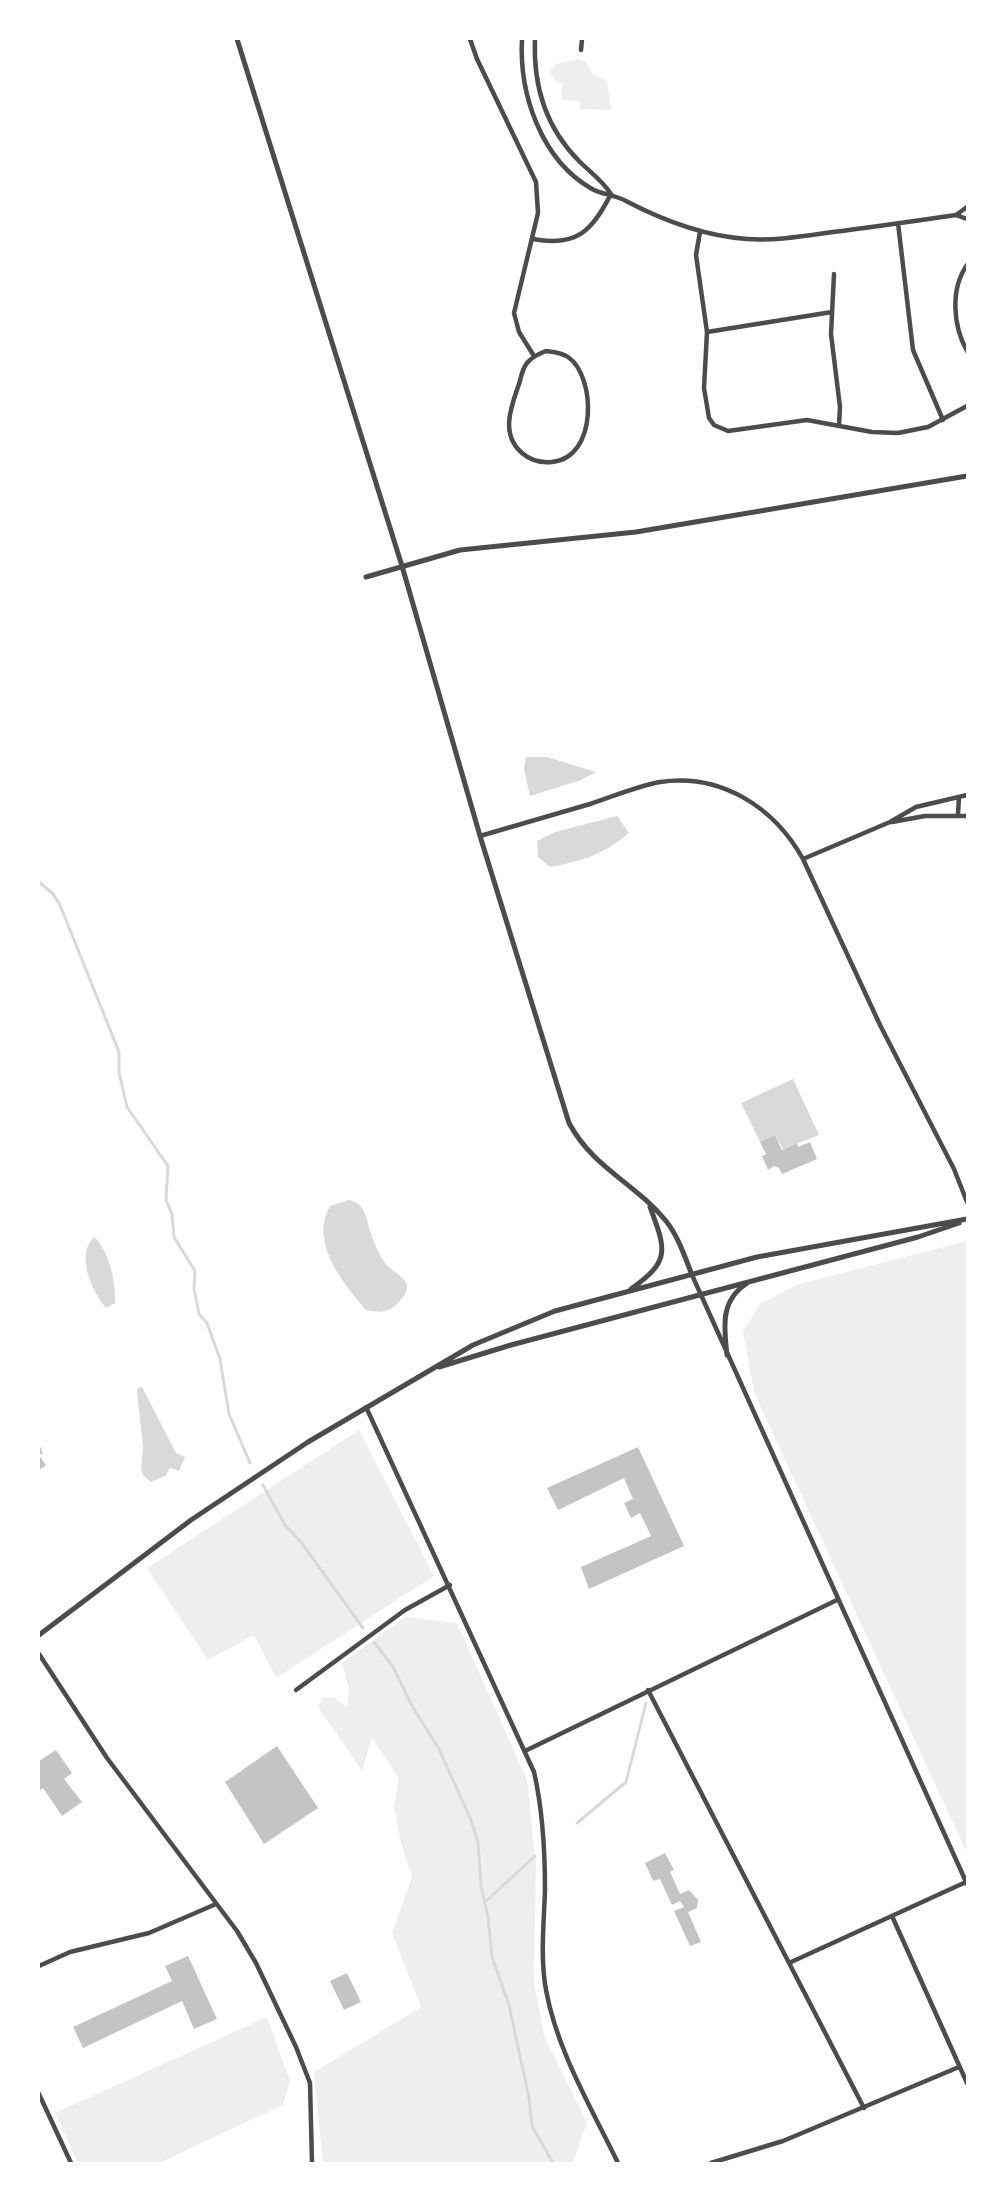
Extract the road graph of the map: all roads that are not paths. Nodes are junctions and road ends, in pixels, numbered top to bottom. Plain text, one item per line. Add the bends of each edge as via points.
1 (237, 39) edge
2 (470, 39) edge
3 (522, 39) edge
4 (535, 39) edge
5 (582, 39) edge
6 (581, 51) dead end
7 (611, 194) junction
8 (967, 207) edge
9 (956, 215) junction
10 (967, 219) edge
11 (898, 223) junction
12 (700, 232) junction
13 (533, 239) junction
14 (967, 265) edge
15 (834, 274) dead end
16 (832, 312) junction
17 (707, 332) junction
18 (967, 351) edge
19 (534, 356) junction
20 (967, 406) edge
21 (943, 420) junction
22 (839, 425) junction
23 (967, 476) edge
24 (402, 566) junction
25 (366, 577) dead end
26 (967, 795) edge
27 (958, 797) junction
28 (958, 814) junction
29 (967, 816) edge
30 (890, 822) junction
31 (480, 836) junction
32 (803, 859) junction
33 (967, 1202) edge
34 (650, 1205) junction
35 (967, 1220) edge
36 (692, 1275) junction
37 (750, 1281) junction
38 (628, 1292) junction
39 (701, 1295) junction
40 (727, 1355) junction
41 (429, 1370) junction
42 (366, 1407) junction
43 (450, 1585) junction
44 (837, 1600) junction
45 (39, 1635) edge
46 (39, 1654) edge
47 (296, 1690) dead end
48 (648, 1690) junction
49 (527, 1750) junction
50 (967, 1883) edge
51 (216, 1904) junction
52 (892, 1916) junction
53 (789, 1963) junction
54 (39, 1966) edge
55 (959, 2067) junction
56 (967, 2083) edge
57 (39, 2094) edge
58 (864, 2108) junction
59 (71, 2163) edge
60 (312, 2163) edge
61 (618, 2163) edge
62 (711, 2163) edge

1 - 24 street
2 - 13 street via 536,182 539,203
3 - 7 street via 524,86 544,137 561,162 583,183 595,191
4 - 7 street via 537,85 549,120 570,152 602,180
5 - 6 street
7 - 12 street
7 - 13 street via 596,222 582,234 560,242
8 - 9 street
9 - 10 street
9 - 11 street
11 - 12 street via 767,239
11 - 21 street via 913,350
12 - 17 street via 696,255
13 - 19 street via 514,313 519,332
14 - 18 street via 959,280 955,309
15 - 16 street
16 - 17 street
16 - 22 street
17 - 22 street via 704,388 709,418 714,425 728,431 807,420
19 - 19 street via 546,351 569,357 585,394 585,437 573,454 558,461 540,462 525,456 511,436 511,409 525,365
20 - 21 street
21 - 22 street via 898,433
23 - 24 street via 636,532 460,550
24 - 25 street
24 - 31 street
26 - 27 street
27 - 28 street
27 - 30 street via 916,807
28 - 29 street
28 - 30 street
30 - 32 street
31 - 32 street via 660,782 709,783 765,810 792,839
31 - 34 street via 569,1123 579,1143 595,1160
32 - 33 street
34 - 36 street via 673,1230
34 - 38 street via 664,1244 662,1257 655,1270
35 - 36 street via 810,1246
35 - 37 street via 918,1237
36 - 38 street
36 - 39 street
37 - 39 street
37 - 40 street via 737,1292 726,1310
38 - 41 street via 555,1311 473,1345
39 - 40 street
39 - 41 street
40 - 44 street
41 - 42 street
42 - 43 street
42 - 45 street via 191,1520
43 - 47 street via 405,1610
43 - 49 street
44 - 48 street
44 - 50 street
46 - 51 street via 107,1758
48 - 49 street
48 - 53 street
49 - 61 street via 543,1821 543,1958 550,2006 575,2073
50 - 52 street
51 - 54 street via 149,1933 70,1952
51 - 60 street via 256,1963 303,2065 312,2100
52 - 53 street
52 - 55 street
53 - 58 street
55 - 56 street
55 - 58 street
57 - 59 street
58 - 62 street via 783,2141

